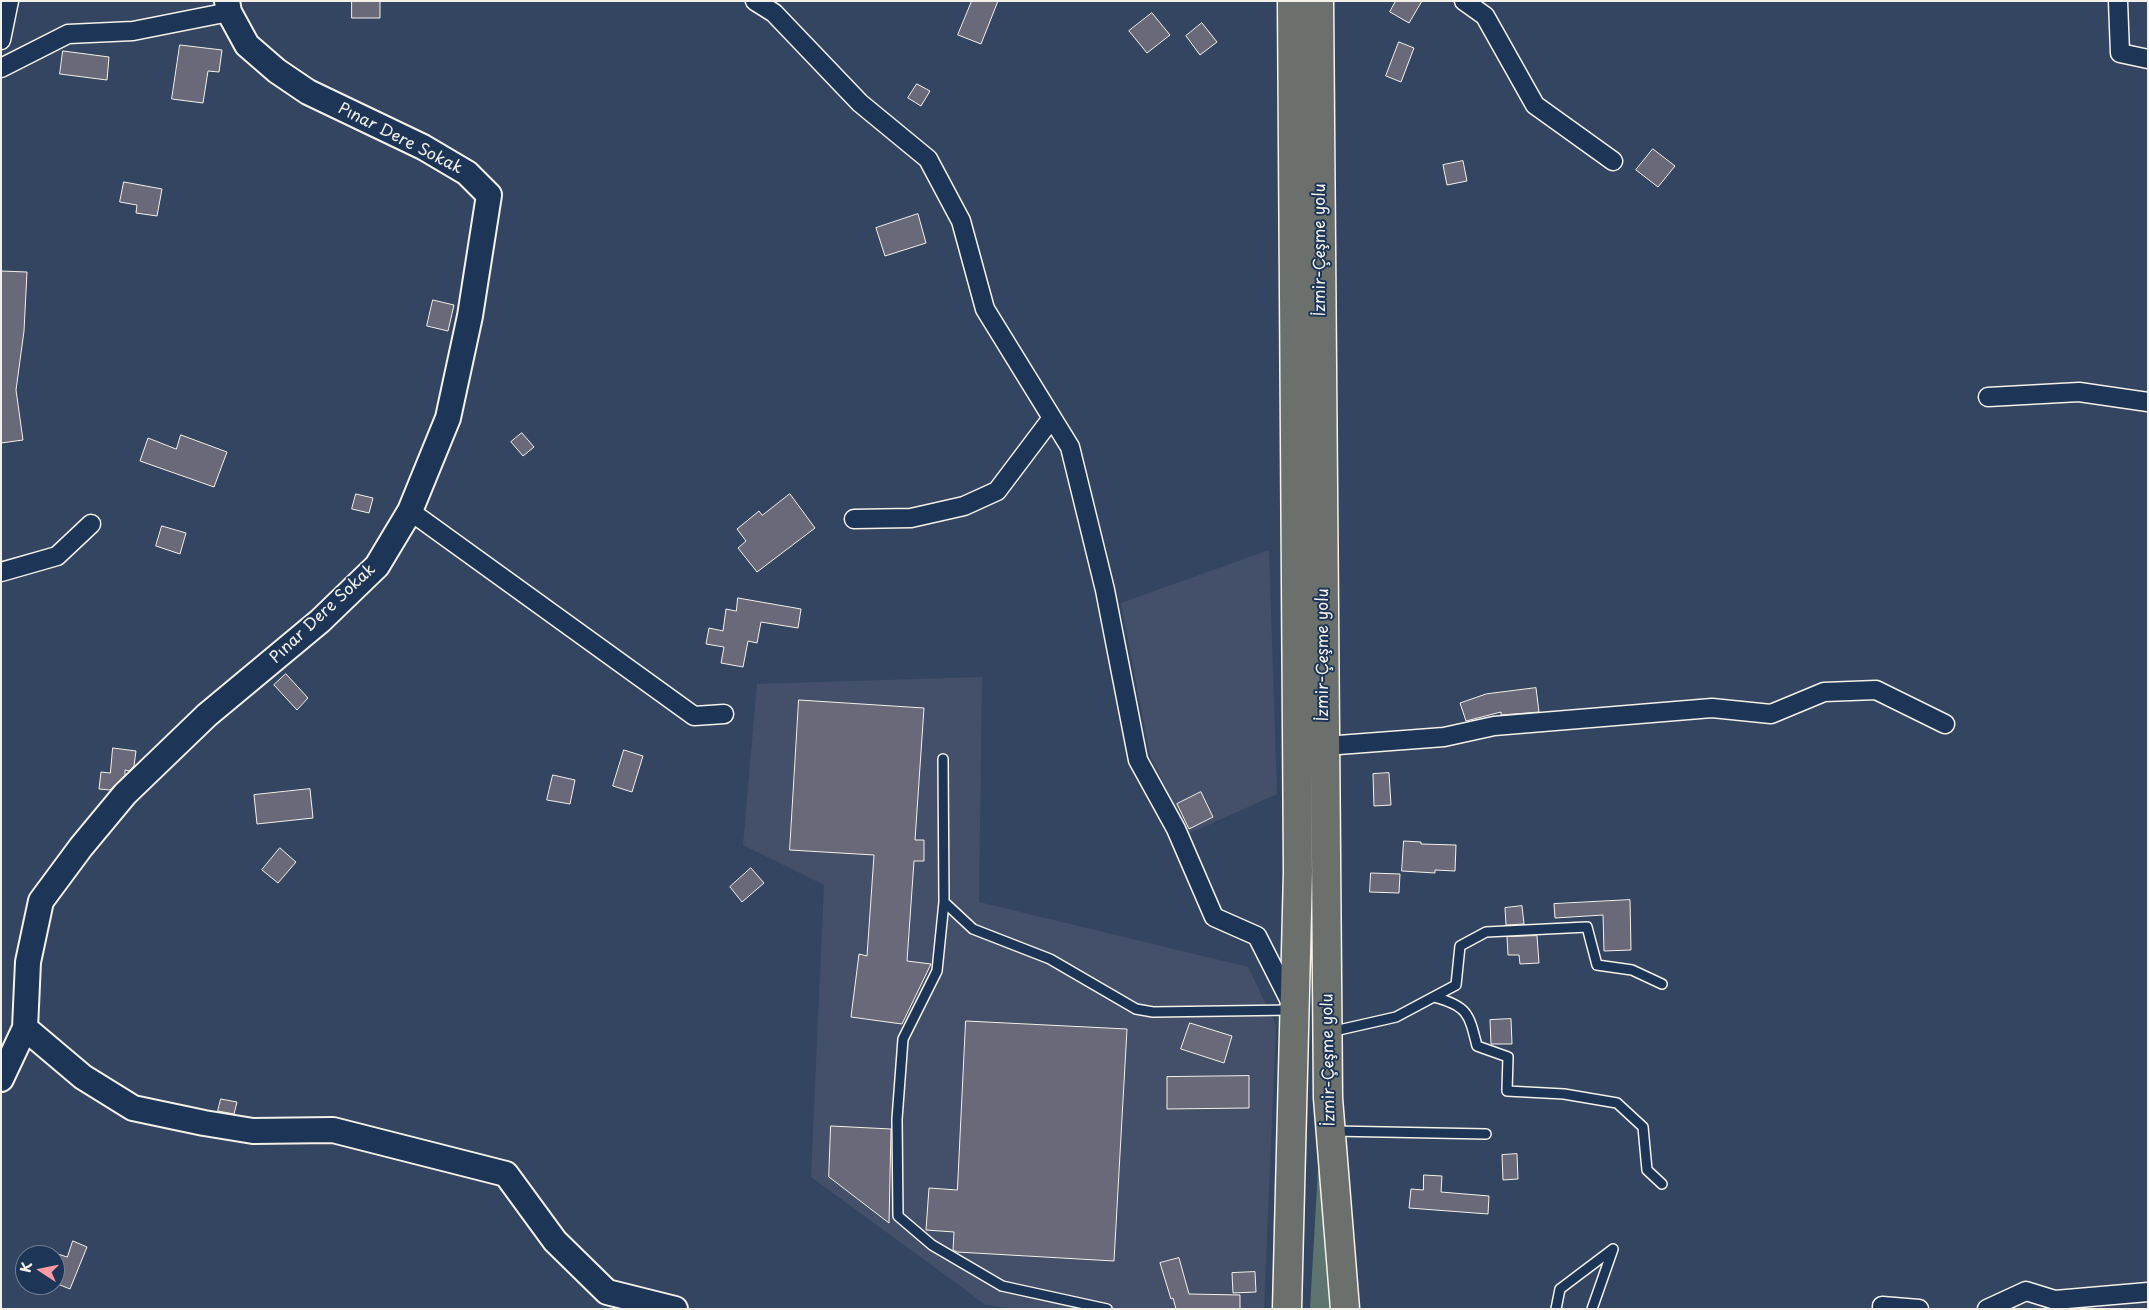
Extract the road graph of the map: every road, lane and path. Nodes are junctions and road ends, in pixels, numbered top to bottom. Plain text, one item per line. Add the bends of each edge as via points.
1 (9, 1) edge
2 (755, 1) edge
3 (1292, 1) edge
4 (1319, 1) edge
5 (1464, 1) edge
6 (2118, 1) edge
7 (228, 7) edge
8 (1, 40) edge
9 (2148, 59) edge
10 (1, 68) edge
11 (1613, 161) dead end
12 (1988, 397) dead end
13 (2148, 402) edge
14 (1052, 418) junction
15 (410, 511) junction
16 (854, 519) dead end
17 (92, 524) dead end
18 (1, 572) edge
19 (724, 714) dead end
20 (1945, 724) dead end
21 (1325, 746) junction
22 (943, 759) dead end
23 (944, 902) junction
24 (1662, 984) dead end
25 (1434, 997) junction
26 (1294, 1010) junction
27 (25, 1028) junction
28 (1327, 1032) junction
29 (1, 1079) edge
30 (1330, 1131) junction
31 (1486, 1134) dead end
32 (1662, 1184) dead end
33 (2148, 1292) edge
34 (675, 1309) edge
35 (1107, 1309) edge
36 (1287, 1309) edge
37 (1346, 1309) edge
38 (1556, 1309) edge
39 (1592, 1309) edge
40 (1882, 1309) edge
41 (1919, 1309) edge
42 (1987, 1309) edge

1 - 8 street
2 - 14 street via 774,13 860,103 928,159 961,221 985,309
3 - 26 highway, İzmir-Çeşme yolu via 1298,862
4 - 21 highway, İzmir-Çeşme yolu
5 - 11 street via 1485,16 1535,105
6 - 9 street via 2120,53
7 - 10 street via 133,31 68,34
7 - 15 street, Pınar Dere Sokak via 247,46 277,72 308,92 423,147 467,173 489,195 470,316 448,418
12 - 13 street via 2079,392
14 - 16 street via 997,491 964,506 911,518
14 - 26 street via 1070,447 1105,590 1138,760 1176,829 1214,917 1256,936
15 - 19 street via 694,716
15 - 27 street, Pınar Dere Sokak via 377,566 320,621 194,728 125,794 81,847 41,901 28,962
17 - 18 street via 57,556
20 - 21 street via 1876,690 1824,692 1771,714 1704,708 1494,726 1444,738
21 - 28 highway, İzmir-Çeşme yolu
22 - 23 lane
23 - 26 lane via 973,929 1050,959 1136,1009 1153,1012
23 - 35 lane via 937,970 903,1040 897,1119 898,1216 932,1245 1002,1286
24 - 25 lane via 1632,970 1597,965 1587,927 1486,932 1460,946 1456,985
25 - 28 lane via 1396,1017
25 - 32 lane via 1453,1002 1470,1016 1477,1046 1508,1057 1507,1090 1564,1094 1618,1103 1643,1127 1648,1170
26 - 36 highway, İzmir-Çeşme yolu
27 - 29 street, Pınar Dere Sokak
27 - 34 street via 83,1077 133,1108 253,1131 333,1130 506,1174 555,1241 607,1292
28 - 30 highway, İzmir-Çeşme yolu
30 - 31 lane
30 - 37 highway, İzmir-Çeşme yolu
33 - 42 street via 2055,1300 2026,1292
38 - 39 lane via 1560,1289 1613,1249
40 - 41 street via 1882,1306

